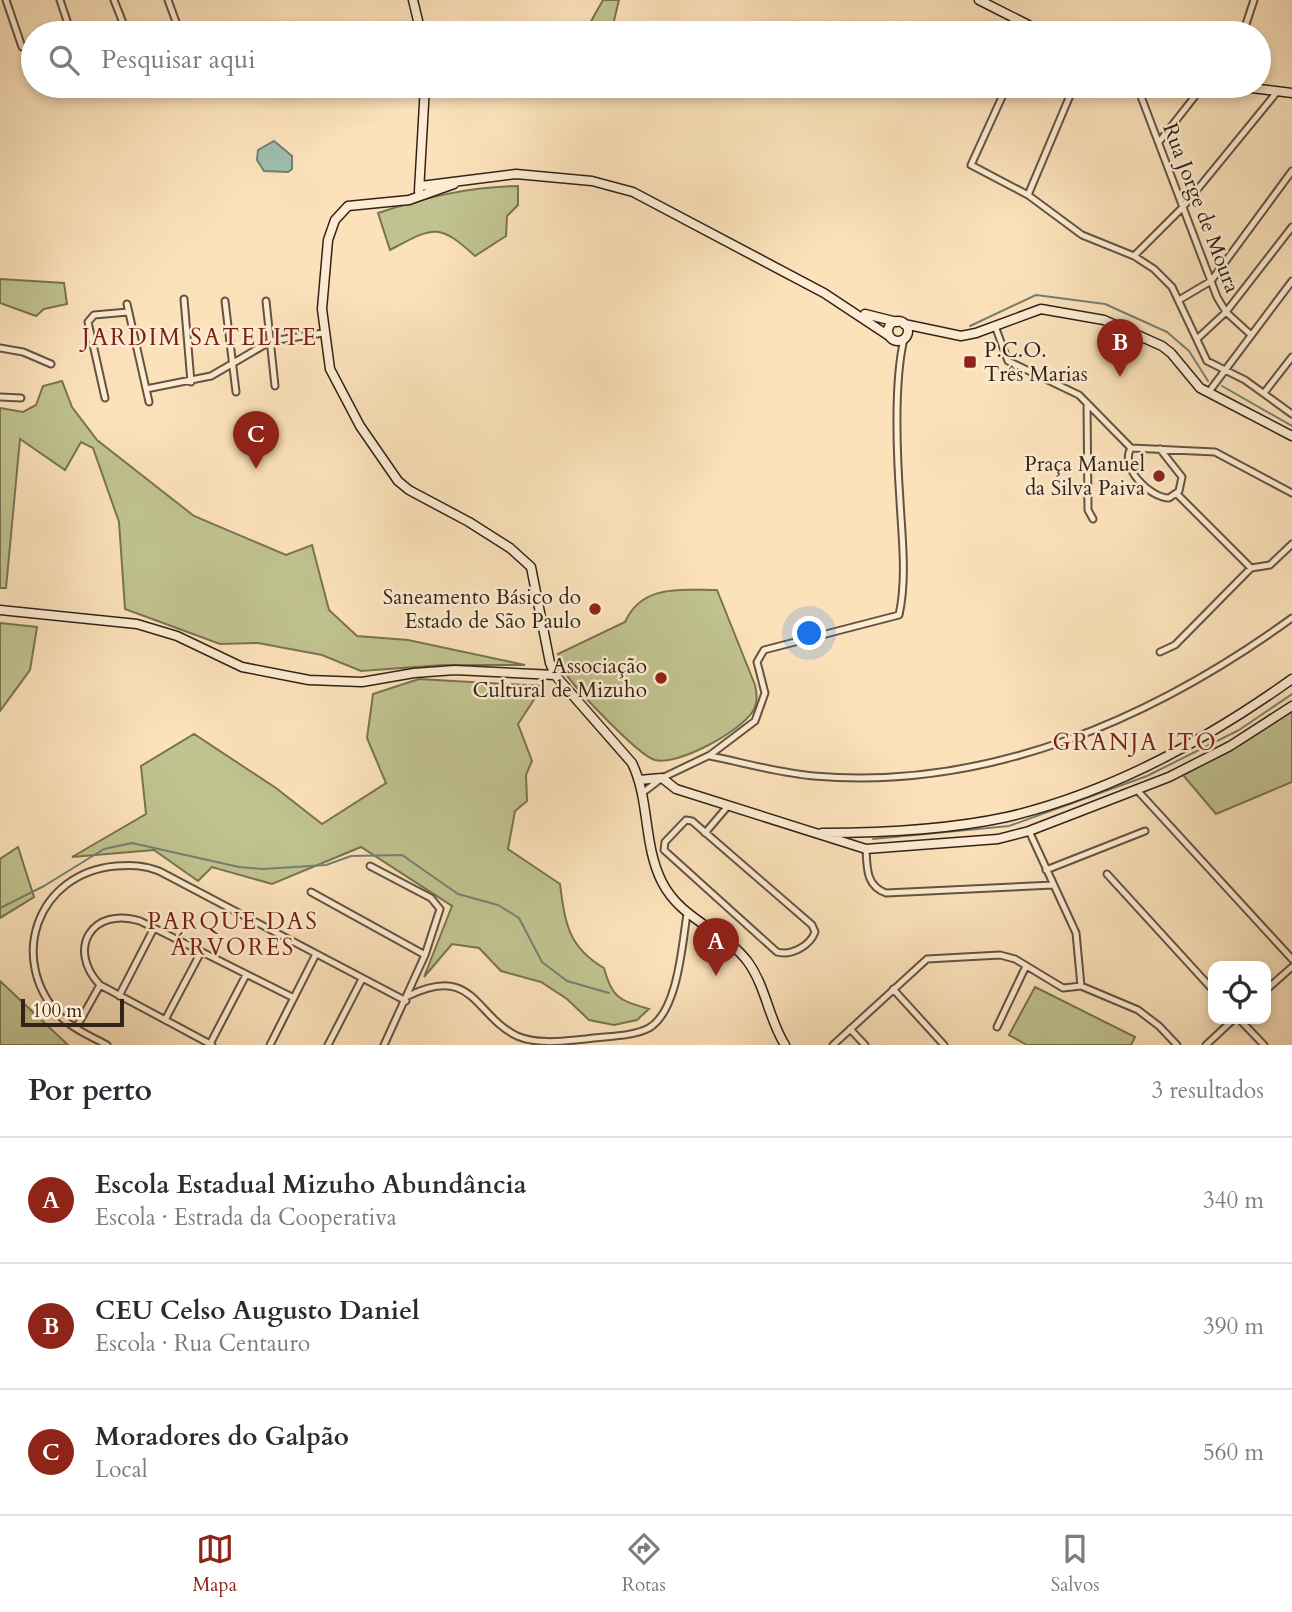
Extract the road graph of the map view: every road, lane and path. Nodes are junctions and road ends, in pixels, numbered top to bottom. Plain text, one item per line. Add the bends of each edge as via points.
1 (6, 0) edge
2 (60, 0) edge
3 (114, 0) edge
4 (167, 0) edge
5 (413, 0) edge
6 (979, 0) edge
7 (1254, 0) edge
8 (67, 21) edge
9 (122, 21) edge
10 (175, 21) edge
11 (418, 21) edge
12 (1015, 21) edge
13 (1246, 21) edge
14 (21, 44) edge
15 (1271, 91) edge
16 (1277, 92) junction
17 (1292, 93) edge
18 (424, 98) edge
19 (1002, 98) edge
20 (1069, 98) edge
21 (1142, 98) edge
22 (1194, 98) edge
23 (1159, 142) junction
24 (1292, 171) edge
25 (420, 190) junction
26 (1028, 195) junction
27 (1183, 207) junction
28 (1292, 227) edge
29 (1134, 256) junction
30 (1211, 281) junction
31 (1292, 281) edge
32 (184, 299) dead end
33 (1179, 300) junction
34 (225, 301) dead end
35 (266, 301) dead end
36 (127, 304) dead end
37 (852, 310) junction
38 (128, 312) junction
39 (1226, 312) junction
40 (900, 323) junction
41 (995, 326) junction
42 (922, 329) junction
43 (323, 333) junction
44 (1250, 334) junction
45 (889, 336) junction
46 (905, 337) junction
47 (1196, 339) junction
48 (271, 341) junction
49 (0, 348) edge
50 (1292, 357) edge
51 (232, 362) junction
52 (51, 364) dead end
53 (1224, 371) junction
54 (191, 382) junction
55 (275, 386) dead end
56 (146, 389) junction
57 (236, 392) dead end
58 (1208, 393) junction
59 (1264, 393) junction
60 (0, 397) edge
61 (21, 398) dead end
62 (105, 398) dead end
63 (149, 402) dead end
64 (1087, 403) junction
65 (1096, 413) junction
66 (1292, 414) edge
67 (1088, 426) junction
68 (1292, 436) edge
69 (1131, 448) junction
70 (1160, 449) junction
71 (1292, 493) edge
72 (1177, 494) junction
73 (1093, 519) dead end
74 (1292, 544) edge
75 (1251, 568) junction
76 (0, 610) edge
77 (1292, 618) edge
78 (1160, 652) dead end
79 (555, 675) junction
80 (1292, 679) edge
81 (1292, 706) edge
82 (710, 755) junction
83 (662, 778) junction
84 (639, 780) junction
85 (1137, 790) junction
86 (641, 794) junction
87 (728, 806) junction
88 (1029, 831) junction
89 (1145, 831) dead end
90 (871, 832) junction
91 (705, 833) junction
92 (815, 833) junction
93 (866, 849) junction
94 (370, 866) dead end
95 (1046, 870) junction
96 (1107, 874) dead end
97 (1053, 886) junction
98 (311, 892) dead end
99 (687, 914) junction
100 (154, 928) junction
101 (201, 952) junction
102 (316, 954) junction
103 (425, 955) junction
104 (1292, 959) edge
105 (1026, 965) junction
106 (1292, 967) edge
107 (246, 975) junction
108 (362, 979) junction
109 (100, 985) junction
110 (1208, 985) edge
111 (1081, 986) junction
112 (1271, 986) edge
113 (893, 989) junction
114 (119, 996) junction
115 (294, 998) junction
116 (407, 998) junction
117 (165, 1020) junction
118 (1231, 1024) edge
119 (1242, 1024) edge
120 (997, 1027) dead end
121 (76, 1028) junction
122 (850, 1029) junction
123 (211, 1044) edge
124 (107, 1045) edge
125 (270, 1045) edge
126 (328, 1045) edge
127 (384, 1045) edge
128 (785, 1045) edge
129 (833, 1045) edge
130 (865, 1045) edge
131 (944, 1045) edge
132 (1177, 1045) edge
133 (1206, 1045) edge
134 (1264, 1045) edge

1 - 14 street
2 - 8 street
3 - 9 street
4 - 10 street
5 - 11 street
6 - 12 street
7 - 13 street
15 - 16 street
16 - 17 street
16 - 27 street
18 - 25 street
19 - 26 street via 971,165
20 - 26 street
21 - 23 street, Rua Jorge de Moura
22 - 23 street
23 - 27 street, Rua Jorge de Moura
24 - 30 street
25 - 37 street via 516,174 612,186 676,212
25 - 43 street via 401,201 348,206 335,220 325,261
26 - 29 street via 1083,235
27 - 29 street
27 - 30 street, Rua Jorge de Moura
28 - 39 street
29 - 33 street via 1162,276
30 - 33 street
30 - 39 street, Rua Jorge de Moura
31 - 44 street
32 - 54 street
33 - 47 street
34 - 51 street
35 - 48 street
36 - 38 street
37 - 40 street
37 - 45 street
38 - 56 street
38 - 62 street via 89,318
39 - 44 street, Rua Jorge de Moura
39 - 47 street
40 - 42 street
40 - 45 street via 889,327
40 - 46 street
41 - 42 street via 961,336
41 - 58 street via 1041,309 1104,320 1167,349
41 - 64 street via 1010,363 1074,392
42 - 46 street
43 - 48 street
43 - 79 street via 337,387 398,481 498,540 531,568 544,642
44 - 53 street
45 - 46 street via 896,341
46 - 82 street via 898,378 903,551 899,615 764,650 758,657 765,693 761,712 748,728
47 - 53 street via 1207,361
48 - 51 street
48 - 55 street
49 - 52 street
50 - 59 street
51 - 54 street
51 - 57 street
53 - 58 street
53 - 59 street
54 - 56 street
56 - 63 street
58 - 68 street
59 - 66 street
60 - 61 street
64 - 65 street
64 - 67 street
65 - 67 street
65 - 69 street
67 - 73 street via 1088,510
69 - 70 street
69 - 72 street via 1127,464 1143,482 1161,498
70 - 71 street via 1225,455
70 - 72 street via 1182,477
72 - 75 street
74 - 75 street via 1266,567
75 - 78 street via 1180,641
76 - 79 street via 137,624 177,636 242,667 309,680 362,682 455,670
77 - 82 street via 1227,664 1139,712 1055,745 985,763 922,773 842,777 783,772
79 - 84 street via 626,755
80 - 90 street via 1239,716 1180,748 1055,801 1006,817
81 - 85 street via 1230,746
82 - 83 street
83 - 84 street
83 - 86 street
83 - 87 street via 676,789
84 - 86 street
85 - 88 street
85 - 104 street
86 - 99 street via 656,870
87 - 91 street
87 - 92 street
88 - 93 street via 975,842
88 - 95 street
89 - 95 street
90 - 92 street
90 - 93 street via 864,837
91 - 91 street via 815,929 813,938 788,953 777,952 664,850 665,842 686,820
92 - 93 street
93 - 97 street via 871,883 889,894
94 - 103 street via 436,902 440,914
95 - 97 street
96 - 110 street
97 - 111 street via 1076,933
98 - 103 street
99 - 116 street via 670,1001 659,1020 641,1031 536,1042 507,1030 468,992 439,987 422,989
99 - 128 street via 748,962
100 - 101 street
100 - 109 street via 131,918 114,917 90,931 85,960
100 - 114 street
101 - 107 street
101 - 117 street
102 - 108 street
102 - 115 street
102 - 121 street via 150,868 131,865 90,870 61,886 51,898 34,932 32,948 34,967 46,995
103 - 116 street
105 - 111 street via 1063,988
105 - 113 street via 1000,955 936,957 920,963
105 - 120 street
106 - 112 street
107 - 115 street
107 - 123 street
108 - 116 street
108 - 126 street
109 - 114 street
109 - 121 street
111 - 132 street via 1138,1010
113 - 122 street
113 - 131 street
114 - 117 street
115 - 125 street
116 - 127 street
117 - 123 street
118 - 133 street
119 - 134 street
121 - 124 street
122 - 129 street
122 - 130 street

